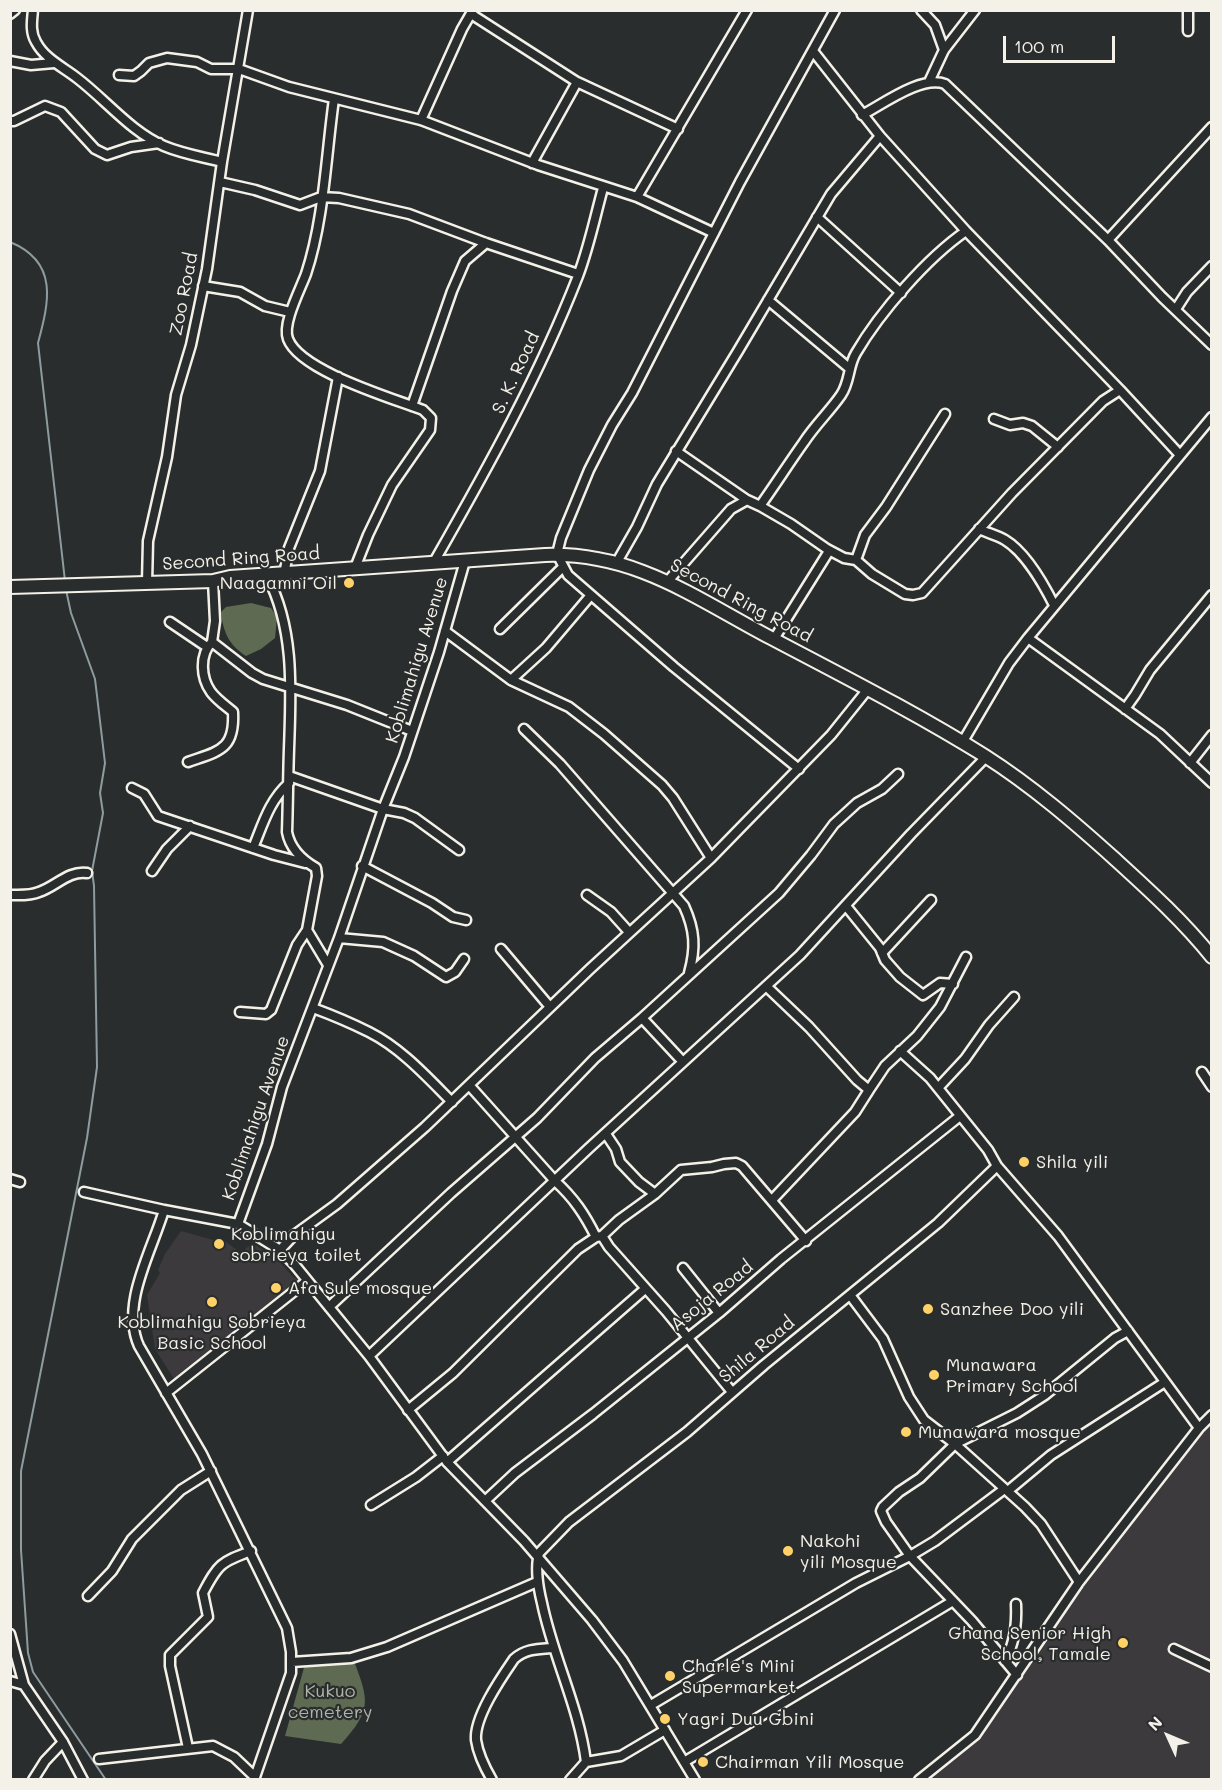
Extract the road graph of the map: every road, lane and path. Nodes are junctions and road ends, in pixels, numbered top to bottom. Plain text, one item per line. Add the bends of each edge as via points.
1 (15, 10) edge
2 (33, 10) edge
3 (248, 10) edge
4 (747, 10) edge
5 (835, 10) edge
6 (921, 10) edge
7 (975, 10) edge
8 (1188, 10) edge
9 (472, 12) edge
10 (10, 14) edge
11 (1188, 31) dead end
12 (944, 50) junction
13 (813, 51) junction
14 (10, 61) edge
15 (54, 63) junction
16 (239, 69) junction
17 (119, 75) dead end
18 (577, 82) junction
19 (929, 82) junction
20 (334, 99) junction
21 (862, 115) junction
22 (421, 120) junction
23 (10, 121) edge
24 (1212, 127) edge
25 (678, 129) junction
26 (880, 136) junction
27 (159, 143) junction
28 (222, 162) junction
29 (532, 163) junction
30 (219, 182) junction
31 (603, 188) junction
32 (321, 197) junction
33 (637, 197) junction
34 (817, 217) junction
35 (966, 231) junction
36 (714, 233) junction
37 (1108, 240) junction
38 (486, 243) junction
39 (1212, 266) edge
40 (578, 274) junction
41 (203, 286) junction
42 (901, 293) junction
43 (768, 300) junction
44 (1176, 309) junction
45 (290, 312) junction
46 (1212, 345) edge
47 (849, 368) junction
48 (338, 377) junction
49 (1120, 390) junction
50 (412, 406) junction
51 (945, 414) dead end
52 (1212, 417) edge
53 (994, 419) dead end
54 (1058, 447) junction
55 (676, 452) junction
56 (1180, 455) junction
57 (747, 500) junction
58 (760, 506) junction
59 (979, 529) junction
60 (829, 551) junction
61 (557, 554) junction
62 (856, 560) junction
63 (434, 562) junction
64 (617, 562) junction
65 (463, 566) junction
66 (563, 567) junction
67 (355, 568) junction
68 (284, 575) junction
69 (267, 576) junction
70 (213, 580) junction
71 (668, 581) junction
72 (147, 583) junction
73 (10, 586) edge
74 (591, 595) junction
75 (1212, 595) edge
76 (1054, 605) junction
77 (170, 622) dead end
78 (500, 628) dead end
79 (445, 631) junction
80 (1028, 638) junction
81 (774, 639) junction
82 (210, 644) junction
83 (511, 680) junction
84 (292, 688) junction
85 (868, 689) junction
86 (1125, 709) junction
87 (524, 729) dead end
88 (412, 731) junction
89 (1212, 735) edge
90 (962, 743) junction
91 (986, 757) junction
92 (188, 762) dead end
93 (1190, 762) junction
94 (798, 769) junction
95 (898, 774) dead end
96 (289, 779) junction
97 (1212, 783) edge
98 (132, 788) dead end
99 (383, 809) junction
100 (190, 826) junction
101 (253, 848) junction
102 (459, 850) dead end
103 (711, 858) junction
104 (308, 864) junction
105 (362, 866) junction
106 (152, 871) dead end
107 (87, 873) dead end
108 (674, 892) junction
109 (587, 895) dead end
110 (10, 896) edge
111 (930, 900) dead end
112 (846, 906) junction
113 (466, 920) dead end
114 (307, 930) junction
115 (630, 932) junction
116 (339, 938) junction
117 (501, 950) dead end
118 (882, 953) junction
119 (966, 957) dead end
120 (1212, 957) edge
121 (464, 959) dead end
122 (328, 965) junction
123 (689, 974) junction
124 (953, 984) junction
125 (766, 986) junction
126 (1014, 997) dead end
127 (550, 1007) junction
128 (313, 1008) junction
129 (240, 1012) dead end
130 (642, 1018) junction
131 (900, 1051) junction
132 (683, 1062) junction
133 (1202, 1072) dead end
134 (469, 1085) junction
135 (1212, 1087) edge
136 (938, 1088) junction
137 (869, 1090) junction
138 (452, 1102) junction
139 (960, 1116) junction
140 (606, 1134) junction
141 (515, 1137) junction
142 (997, 1166) junction
143 (10, 1179) edge
144 (555, 1181) junction
145 (20, 1182) dead end
146 (84, 1192) dead end
147 (655, 1194) junction
148 (772, 1200) junction
149 (164, 1210) junction
150 (238, 1224) junction
151 (599, 1237) junction
152 (806, 1241) junction
153 (280, 1250) junction
154 (683, 1268) dead end
155 (307, 1281) junction
156 (645, 1289) junction
157 (850, 1294) junction
158 (329, 1307) junction
159 (719, 1313) junction
160 (1128, 1331) junction
161 (687, 1337) junction
162 (369, 1356) junction
163 (1165, 1382) junction
164 (732, 1392) junction
165 (166, 1393) junction
166 (408, 1410) junction
167 (1212, 1415) edge
168 (1199, 1428) junction
169 (955, 1444) junction
170 (445, 1459) junction
171 (211, 1471) junction
172 (1009, 1490) junction
173 (485, 1501) junction
174 (371, 1505) dead end
175 (251, 1551) junction
176 (910, 1556) junction
177 (538, 1557) junction
178 (537, 1582) junction
179 (1079, 1582) junction
180 (88, 1596) dead end
181 (953, 1601) junction
182 (1016, 1604) dead end
183 (10, 1634) edge
184 (552, 1648) junction
185 (1174, 1649) dead end
186 (1005, 1661) junction
187 (292, 1662) junction
188 (1212, 1667) edge
189 (1017, 1675) junction
190 (10, 1681) edge
191 (24, 1685) junction
192 (651, 1706) junction
193 (665, 1730) junction
194 (63, 1742) junction
195 (188, 1748) junction
196 (99, 1759) dead end
197 (586, 1762) junction
198 (684, 1762) junction
199 (255, 1778) edge
200 (33, 1779) edge
201 (83, 1779) edge
202 (492, 1779) edge
203 (570, 1779) edge
204 (695, 1779) edge
205 (919, 1779) edge

1 - 10 street
2 - 15 street via 34,40
3 - 16 street, Zoo Road
4 - 25 street
5 - 13 street
6 - 12 street via 935,25
7 - 12 street
8 - 11 street
9 - 18 street
9 - 22 street
12 - 19 street
13 - 21 street
13 - 36 street
14 - 15 street via 31,66
15 - 27 street
16 - 17 street via 211,69 197,62 167,58 149,63 134,76
16 - 20 street
16 - 28 street, Zoo Road
18 - 25 street
18 - 29 street
19 - 21 street
19 - 37 street via 945,84
20 - 22 street
20 - 32 street
21 - 26 street
22 - 29 street
23 - 27 street via 45,106 61,112 95,149 106,155
24 - 37 street
25 - 33 street
26 - 34 street via 831,194
26 - 35 street
27 - 28 street
28 - 30 street, Zoo Road
29 - 31 street
30 - 32 street via 300,206
30 - 41 street, Zoo Road
31 - 33 street
31 - 40 street, S. K. Road
32 - 38 street via 409,214
32 - 45 street via 309,265
33 - 36 street
34 - 42 street
34 - 43 street
35 - 42 street via 947,244
35 - 49 street
36 - 61 street via 589,470
37 - 44 street
38 - 40 street
38 - 50 street via 465,261
39 - 44 street
40 - 63 street, S. K. Road via 513,420
41 - 45 street via 240,292 267,307
41 - 72 street, Zoo Road via 176,395 148,541
42 - 47 street via 865,338
43 - 47 street
43 - 55 street
44 - 46 street
45 - 48 street via 286,328 292,346
47 - 58 street via 842,394 804,440
48 - 50 street
48 - 68 street via 320,471 290,548
49 - 54 street via 1103,401
49 - 56 street
50 - 67 street via 431,418 430,430 392,485
51 - 62 street via 865,536
52 - 56 street
53 - 54 street via 1032,426
54 - 59 street
55 - 57 street
55 - 64 street
56 - 76 street
57 - 58 street
57 - 71 street via 731,509
58 - 60 street
59 - 62 street via 922,593 905,594
59 - 76 street via 1016,549
60 - 62 street
60 - 81 street
61 - 64 street, Second Ring Road
61 - 65 street, Second Ring Road via 496,557
61 - 66 street
63 - 65 street, Second Ring Road
63 - 67 street, Second Ring Road
64 - 71 street, Second Ring Road
65 - 79 street, Koblimahigu Avenue
66 - 74 street
66 - 78 street
67 - 68 street, Second Ring Road
68 - 69 street, Second Ring Road
69 - 70 street, Second Ring Road
69 - 84 street via 285,627
70 - 72 street, Second Ring Road
70 - 82 street via 215,621
71 - 81 street, Second Ring Road
72 - 73 street, Second Ring Road
74 - 83 street via 546,648
74 - 94 street
75 - 86 street via 1150,670
76 - 80 street
77 - 82 street
79 - 83 street
79 - 88 street, Koblimahigu Avenue
80 - 86 street
80 - 90 street
81 - 85 street, Second Ring Road
82 - 84 street via 252,673
82 - 92 street via 203,665 206,682 233,712 234,729 228,744
83 - 103 street via 578,713 662,785
84 - 88 street
84 - 96 street
85 - 90 street, Second Ring Road
85 - 94 street
86 - 93 street
87 - 108 street
88 - 99 street, Koblimahigu Avenue
89 - 93 street
90 - 91 street, Second Ring Road
91 - 112 street
91 - 120 street, Second Ring Road via 1099,845 1157,897
93 - 97 street
94 - 103 street
95 - 123 street via 834,824 779,893
96 - 99 street
96 - 101 street via 270,804
96 - 104 street via 289,841
98 - 100 street via 144,794 158,816
99 - 102 street via 415,818
99 - 105 street, Koblimahigu Avenue
100 - 101 street
100 - 106 street
101 - 104 street
103 - 108 street
104 - 114 street via 316,868 317,876
105 - 113 street via 453,917
105 - 116 street, Koblimahigu Avenue
107 - 110 street via 69,876 38,893
108 - 115 street
108 - 123 street via 690,919 695,951
109 - 115 street
111 - 118 street
112 - 118 street
112 - 125 street
114 - 122 street
114 - 129 street via 271,1010 266,1014
115 - 127 street
116 - 121 street via 383,942 446,977
116 - 122 street, Koblimahigu Avenue
117 - 127 street
118 - 124 street via 900,977 923,995 940,983
119 - 124 street
122 - 128 street, Koblimahigu Avenue
123 - 130 street
124 - 131 street via 936,1012
125 - 132 street
125 - 137 street
126 - 136 street
127 - 134 street
128 - 138 street via 369,1032 420,1071
128 - 150 street, Koblimahigu Avenue via 282,1087
130 - 132 street
130 - 141 street
131 - 136 street
131 - 137 street
132 - 140 street
133 - 135 street
134 - 138 street
134 - 141 street
136 - 139 street
137 - 148 street via 855,1112
138 - 153 street
139 - 142 street
139 - 152 street, Asoja Road
140 - 144 street
140 - 147 street via 621,1162
141 - 144 street
141 - 158 street
142 - 157 street, Shila Road via 938,1223
142 - 160 street via 1058,1236
143 - 145 street
144 - 151 street via 582,1209
144 - 162 street
146 - 149 street, Koblimahigu Avenue
147 - 148 street via 681,1170 736,1164 746,1169
147 - 151 street
148 - 152 street
149 - 150 street, Koblimahigu Avenue
149 - 165 street via 132,1315 135,1339
150 - 153 street
151 - 156 street
151 - 166 street via 578,1249 453,1373
152 - 159 street, Asoja Road
153 - 155 street
154 - 159 street
155 - 158 street
155 - 165 street
156 - 161 street
156 - 170 street
157 - 164 street, Shila Road
157 - 169 street via 883,1339 913,1405 924,1420
158 - 162 street
159 - 161 street, Asoja Road
160 - 163 street
160 - 169 street via 1017,1413
161 - 164 street
161 - 173 street, Asoja Road
162 - 166 street
163 - 168 street
163 - 172 street via 1051,1455
164 - 177 street, Shila Road via 678,1439 569,1522
165 - 171 street
166 - 170 street
167 - 168 street
168 - 179 street
169 - 172 street
169 - 176 street via 881,1511
170 - 173 street
170 - 174 street
171 - 175 street
171 - 180 street via 181,1490 147,1523
172 - 176 street
172 - 179 street via 1041,1524
173 - 177 street
175 - 187 street via 287,1628
175 - 195 street via 217,1568 203,1593 208,1617 170,1655
176 - 181 street
176 - 192 street via 856,1583
177 - 178 street
177 - 192 street via 614,1648
178 - 184 street
178 - 187 street via 387,1647 342,1659
179 - 189 street
181 - 186 street
181 - 198 street
182 - 186 street via 1015,1635
183 - 191 street
184 - 197 street
184 - 202 street via 531,1649 513,1659 486,1706 476,1739
185 - 188 street
186 - 189 street
187 - 199 street
189 - 205 street via 975,1735
190 - 191 street
191 - 194 street
192 - 193 street
193 - 197 street via 621,1756
193 - 198 street
194 - 200 street
194 - 201 street
195 - 196 street
195 - 199 street via 213,1746 224,1750
197 - 203 street
198 - 204 street

